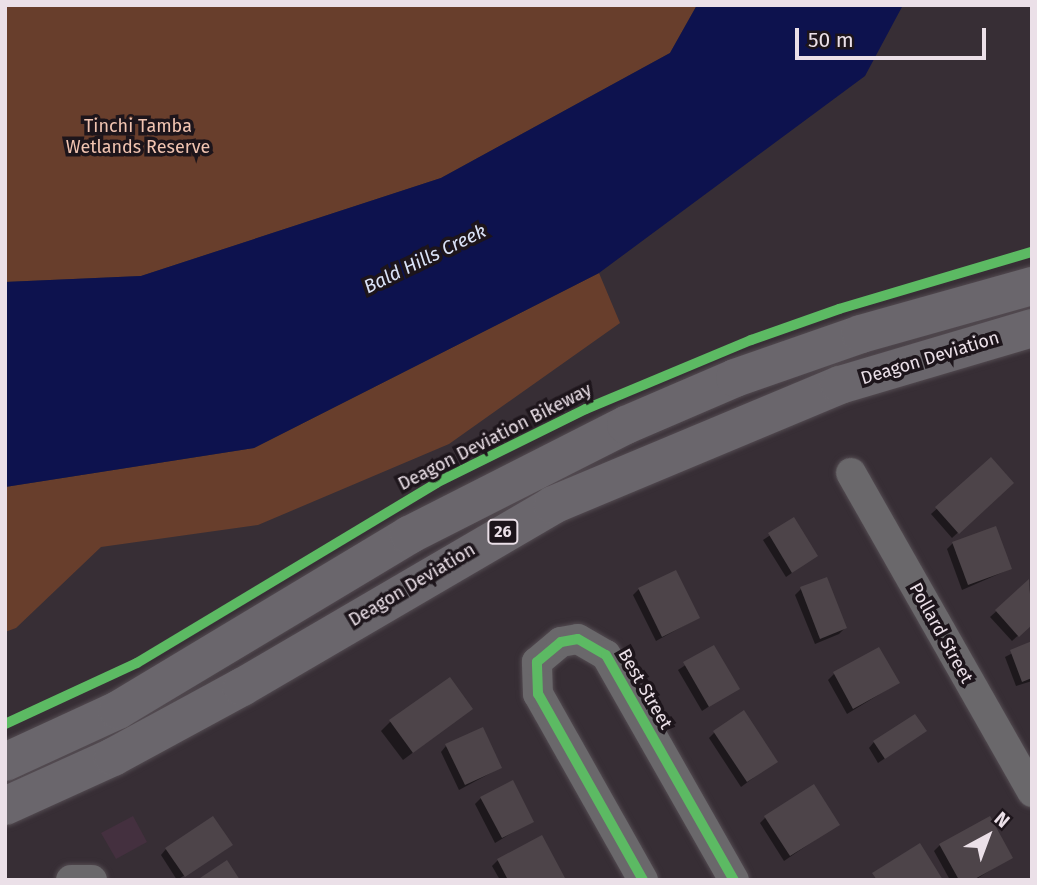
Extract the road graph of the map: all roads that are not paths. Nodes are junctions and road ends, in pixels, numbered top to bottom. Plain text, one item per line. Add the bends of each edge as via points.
1 (1032, 286) edge
2 (1032, 328) edge
3 (851, 473) dead end
4 (5, 762) edge
5 (1032, 792) edge
6 (5, 806) edge
7 (71, 880) edge
8 (92, 880) edge
9 (643, 880) edge
10 (734, 880) edge

1 - 4 highway, 26 via 860,334 735,378 626,425 409,535 118,710
2 - 6 highway, Deagon Deviation / 26 via 840,385 553,505 242,687 113,757
3 - 5 street, Pollard Street
7 - 8 street
9 - 10 street, Best Street via 538,694 537,662 561,642 578,639 606,655

